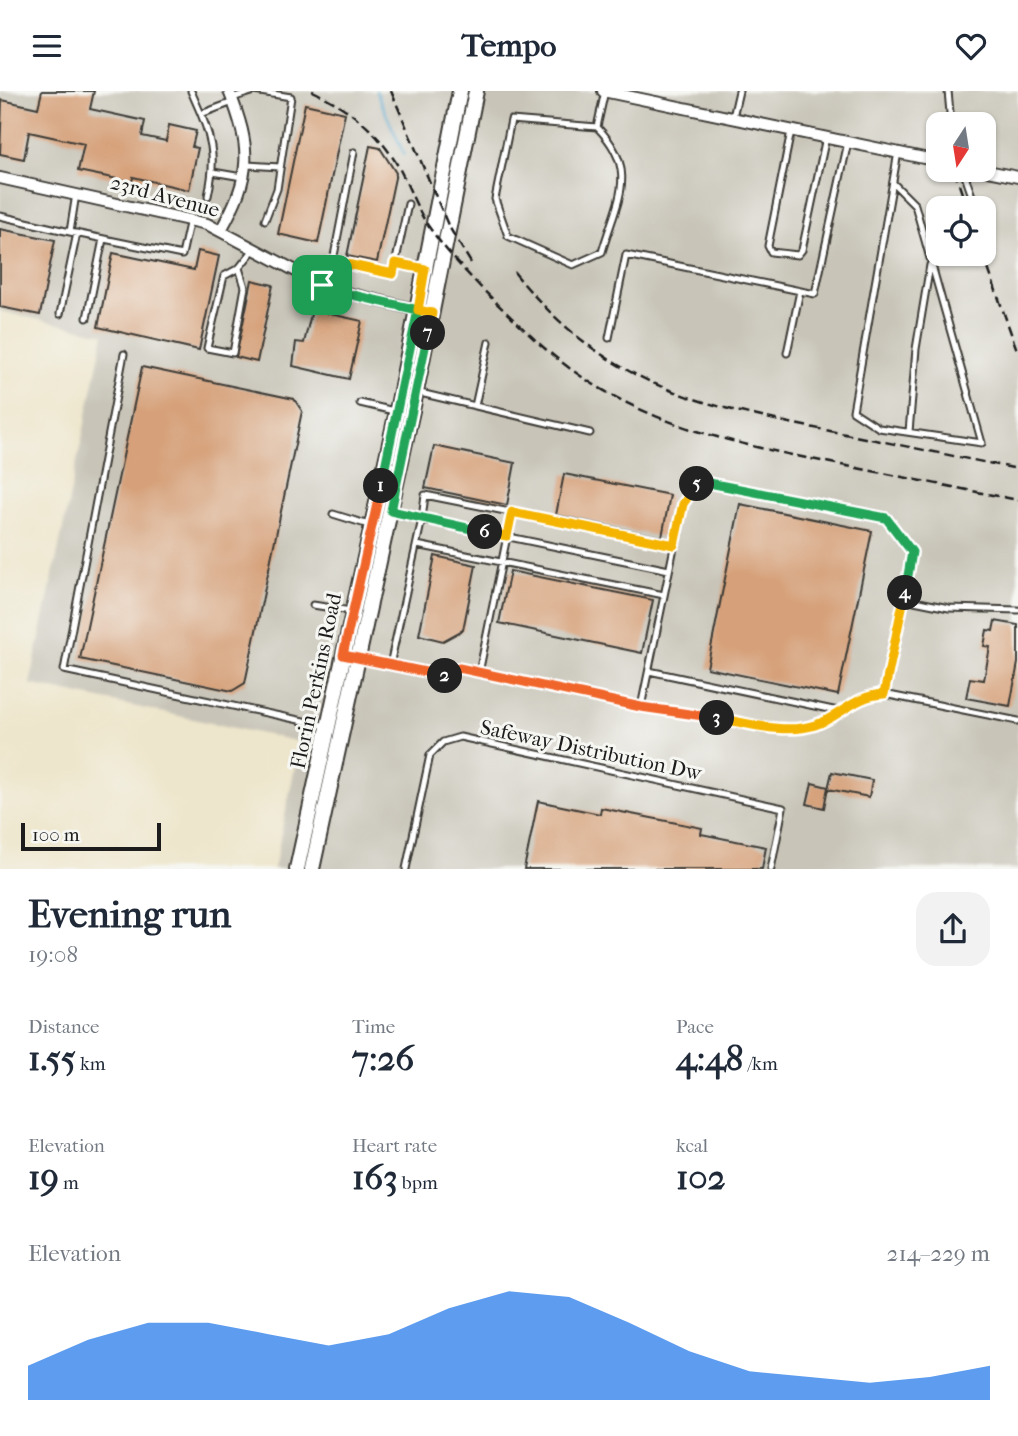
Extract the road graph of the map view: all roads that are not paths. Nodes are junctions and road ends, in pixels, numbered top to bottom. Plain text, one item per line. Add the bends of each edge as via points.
1 (191, 91) edge
2 (460, 91) edge
3 (476, 91) edge
4 (604, 91) edge
5 (739, 91) edge
6 (947, 91) edge
7 (231, 97) edge
8 (950, 112) edge
9 (201, 114) junction
10 (733, 117) junction
11 (597, 127) junction
12 (791, 129) junction
13 (826, 137) junction
14 (848, 142) junction
15 (354, 152) dead end
16 (898, 152) junction
17 (926, 158) edge
18 (247, 165) junction
19 (280, 167) junction
20 (213, 172) junction
21 (996, 173) edge
22 (245, 177) junction
23 (1018, 177) edge
24 (0, 178) edge
25 (893, 183) junction
26 (76, 194) junction
27 (208, 196) dead end
28 (408, 204) dead end
29 (0, 216) edge
30 (190, 219) junction
31 (265, 221) dead end
32 (221, 230) junction
33 (74, 233) junction
34 (103, 239) junction
35 (926, 244) edge
36 (255, 248) junction
37 (333, 261) junction
38 (395, 263) junction
39 (930, 266) edge
40 (932, 266) edge
41 (239, 268) junction
42 (425, 269) junction
43 (322, 285) junction
44 (800, 292) junction
45 (425, 311) junction
46 (60, 314) dead end
47 (87, 318) dead end
48 (609, 338) dead end
49 (489, 342) dead end
50 (787, 353) dead end
51 (124, 354) dead end
52 (416, 392) junction
53 (360, 403) dead end
54 (475, 406) junction
55 (397, 411) junction
56 (909, 432) junction
57 (590, 433) dead end
58 (391, 511) junction
59 (512, 512) junction
60 (333, 515) dead end
61 (422, 519) junction
62 (372, 526) junction
63 (507, 536) junction
64 (417, 545) junction
65 (674, 545) junction
66 (502, 562) junction
67 (669, 570) junction
68 (664, 594) junction
69 (904, 599) junction
70 (313, 605) dead end
71 (1018, 610) edge
72 (351, 611) junction
73 (350, 656) junction
74 (390, 665) junction
75 (649, 671) junction
76 (480, 673) junction
77 (884, 694) junction
78 (641, 707) junction
79 (838, 711) junction
80 (1018, 721) edge
81 (327, 726) junction
82 (297, 869) edge
83 (312, 869) edge
84 (406, 869) edge
85 (771, 869) edge

1 - 9 lane
2 - 42 main road, Florin Perkins Road
3 - 45 main road, Florin Perkins Road
4 - 10 street
4 - 11 lane
5 - 10 lane
6 - 8 lane
7 - 9 lane
7 - 18 street via 246,139
7 - 19 lane via 254,91 291,97
9 - 20 lane via 212,141
10 - 12 street
11 - 11 lane via 614,144 625,175 602,252 573,265 508,236 495,199 510,120
12 - 13 street
12 - 13 lane via 768,246 771,252 790,256 802,250
13 - 14 street
14 - 16 street
14 - 44 lane via 815,295
15 - 37 lane
16 - 17 street
16 - 25 lane
18 - 19 lane
18 - 22 street
19 - 31 lane
20 - 22 lane
20 - 27 lane
21 - 23 street
22 - 32 street
24 - 26 street, 23rd Avenue
25 - 35 lane via 915,205
25 - 56 lane via 853,411 879,428
26 - 30 street, 23rd Avenue
26 - 33 lane
28 - 38 lane
29 - 33 lane
30 - 32 street, 23rd Avenue
30 - 34 lane via 182,255
32 - 36 street, 23rd Avenue
33 - 34 lane
33 - 46 lane
34 - 47 lane
36 - 41 lane
36 - 43 street, 23rd Avenue
37 - 38 lane via 393,274
37 - 43 lane
38 - 42 lane
39 - 56 lane via 916,349
40 - 56 lane via 982,443
41 - 41 lane via 225,276 207,348 233,353 245,287
42 - 45 main road, Florin Perkins Road
43 - 45 street, 23rd Avenue
44 - 48 lane via 626,255
44 - 50 lane
45 - 52 main road, Florin Perkins Road
45 - 55 main road, Florin Perkins Road
49 - 54 lane
51 - 81 lane via 64,670
52 - 54 lane
52 - 58 main road, Florin Perkins Road
53 - 55 lane
54 - 57 lane
55 - 62 main road, Florin Perkins Road
58 - 61 lane
58 - 73 main road, Florin Perkins Road
59 - 61 lane via 425,495
59 - 63 lane
59 - 65 lane
60 - 62 lane
61 - 63 lane
61 - 64 lane
62 - 72 main road, Florin Perkins Road
63 - 66 lane
63 - 67 lane
64 - 66 lane
64 - 74 lane
65 - 67 lane
65 - 69 lane via 683,504 699,481 886,518 912,552
66 - 68 lane
66 - 76 lane
67 - 68 lane
68 - 75 lane
69 - 71 lane via 950,608
69 - 77 lane
70 - 72 lane
72 - 73 main road, Florin Perkins Road
73 - 74 lane
73 - 81 main road, Florin Perkins Road
73 - 83 main road, Florin Perkins Road
74 - 76 lane via 443,677 459,668
75 - 78 lane
75 - 79 lane
76 - 78 lane
77 - 79 lane via 868,695
77 - 80 lane
78 - 79 lane via 794,728 813,726
81 - 82 main road, Florin Perkins Road
84 - 85 lane, Safeway Distribution Dw via 430,755 443,742 460,737 783,808

